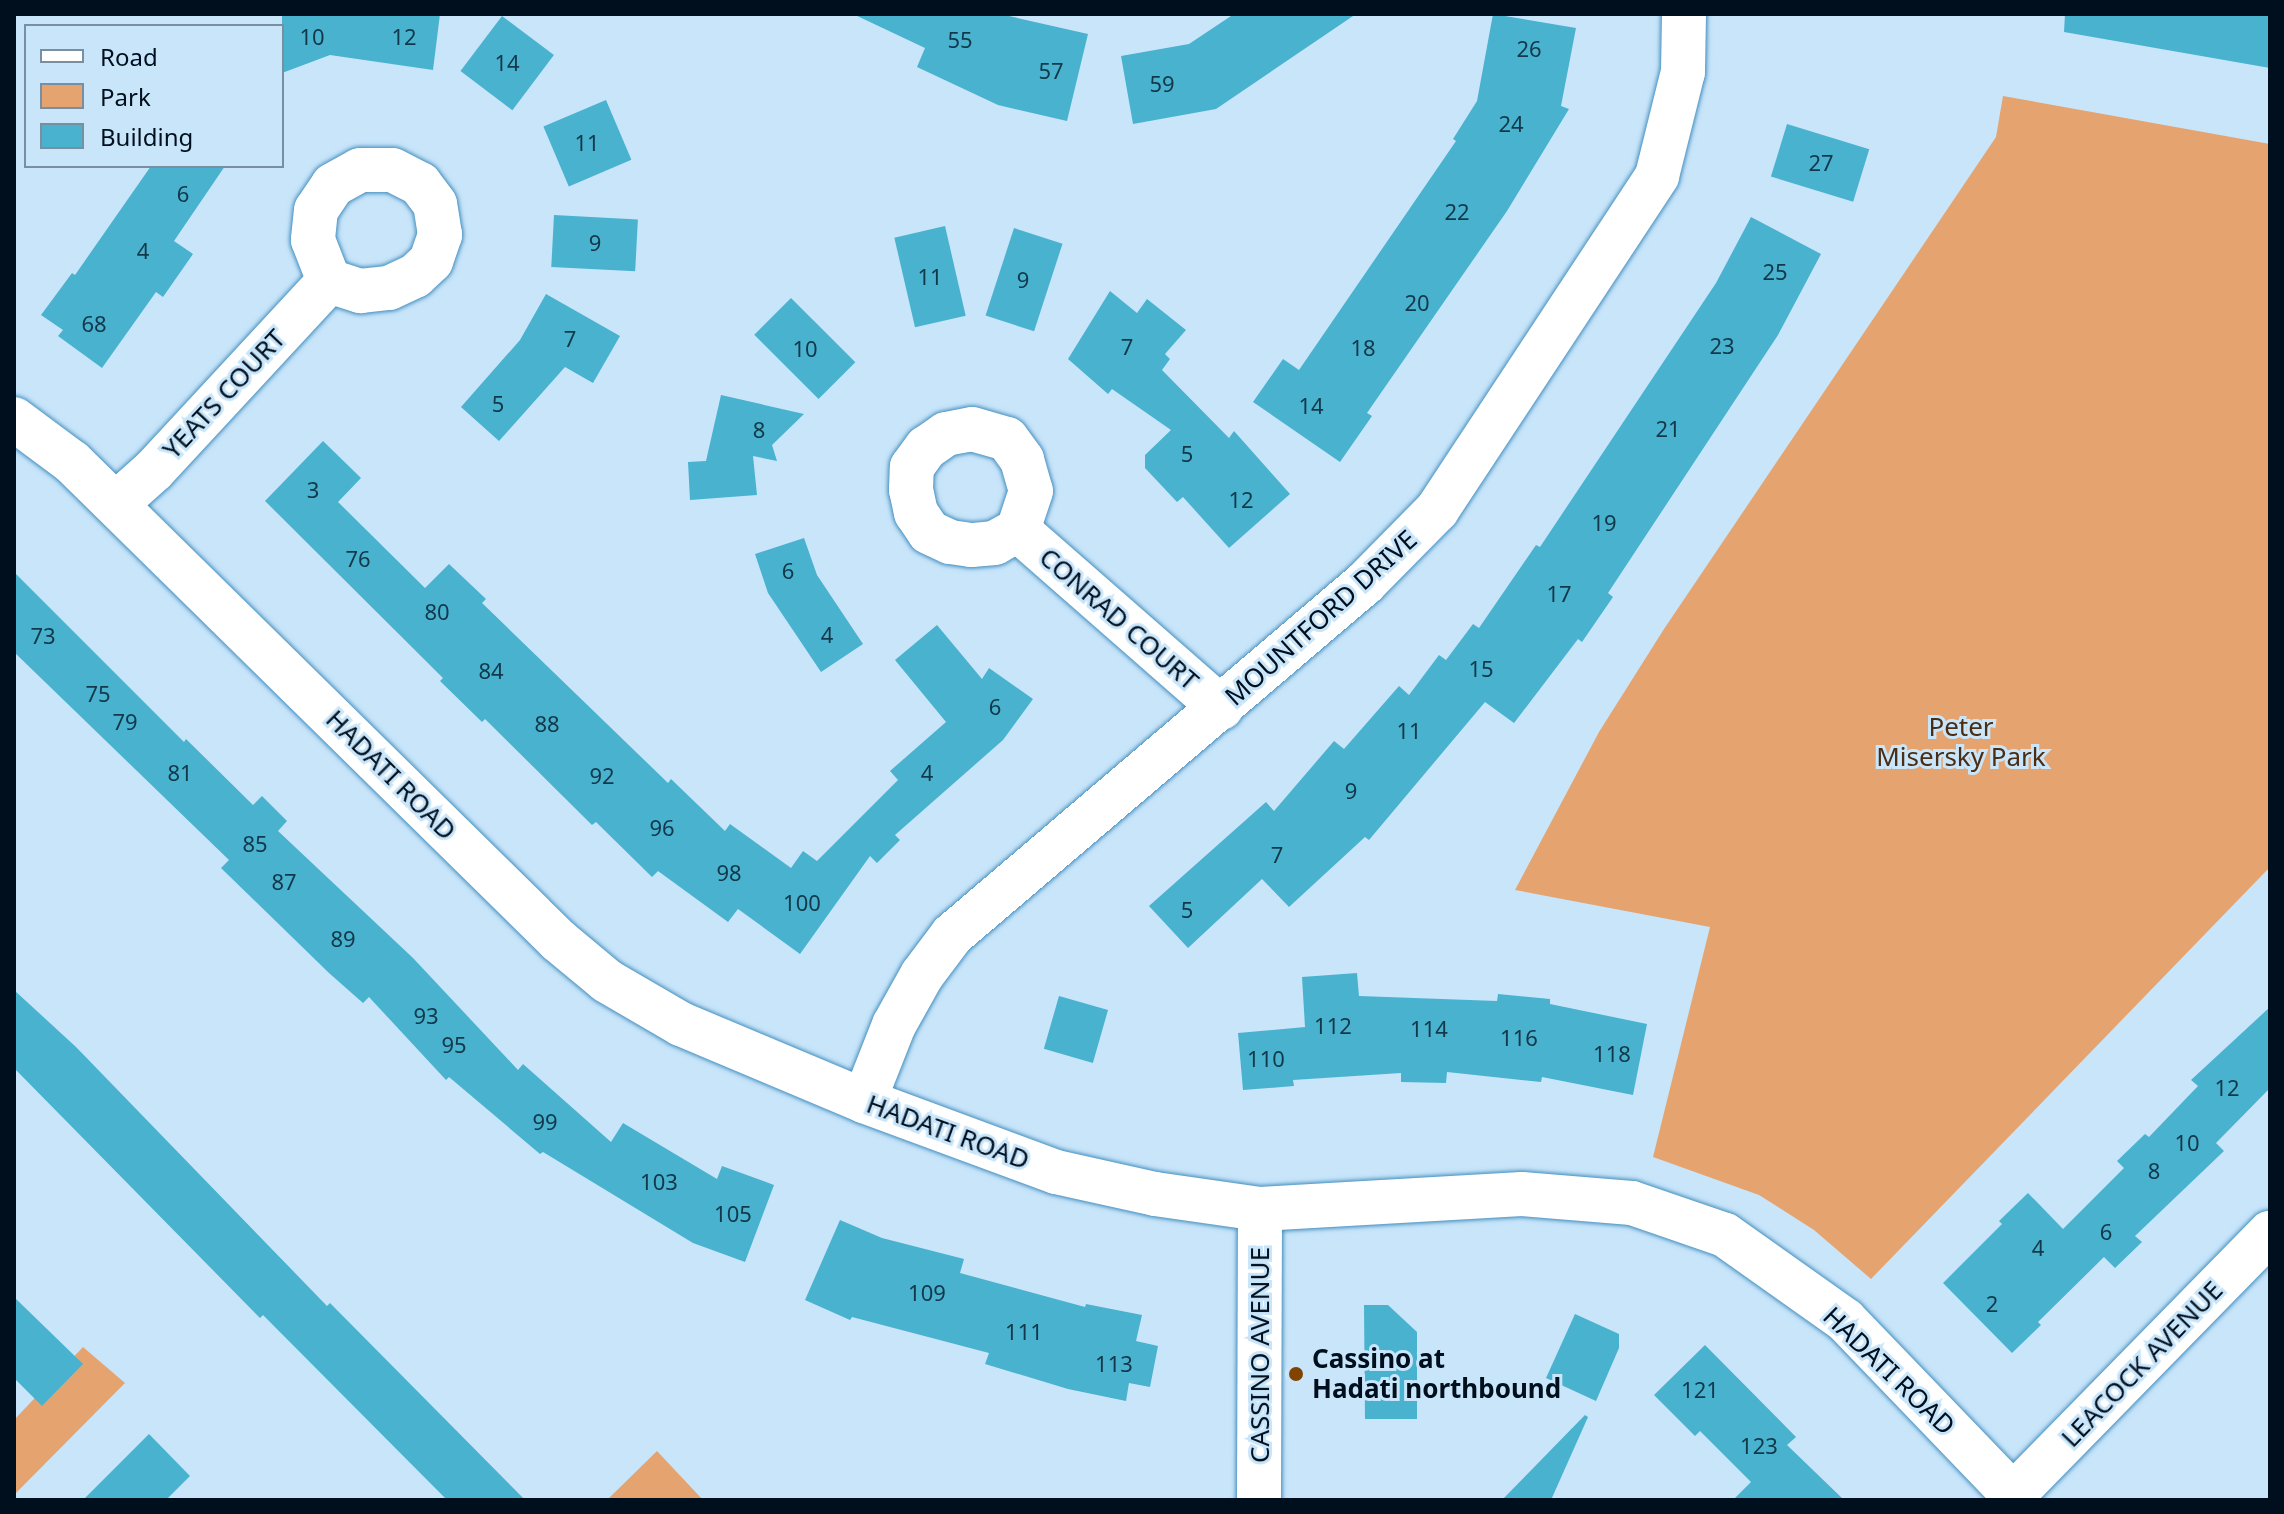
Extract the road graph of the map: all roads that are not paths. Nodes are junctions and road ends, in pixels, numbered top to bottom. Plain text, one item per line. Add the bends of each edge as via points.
1 (1684, 14) edge
2 (329, 281) dead end
3 (14, 419) edge
4 (116, 504) junction
5 (1018, 530) dead end
6 (1221, 708) junction
7 (864, 1101) junction
8 (1260, 1209) junction
9 (2270, 1233) edge
10 (2016, 1497) edge
11 (1259, 1500) edge

1 - 6 street, MOUNTFORD DRIVE via 1683,72 1657,176 1437,510 1397,554
2 - 4 street, YEATS COURT
3 - 4 street, HADATI ROAD via 72,462
4 - 7 street, HADATI ROAD via 559,941 607,981 681,1024
5 - 6 street, CONRAD COURT
6 - 7 street, MOUNTFORD DRIVE via 952,935 894,1025
7 - 8 street, HADATI ROAD via 1056,1172
8 - 10 street, HADATI ROAD via 1522,1194 1632,1203 1725,1235 1845,1320
8 - 11 street, CASSINO AVENUE
9 - 10 street, LEACOCK AVENUE

